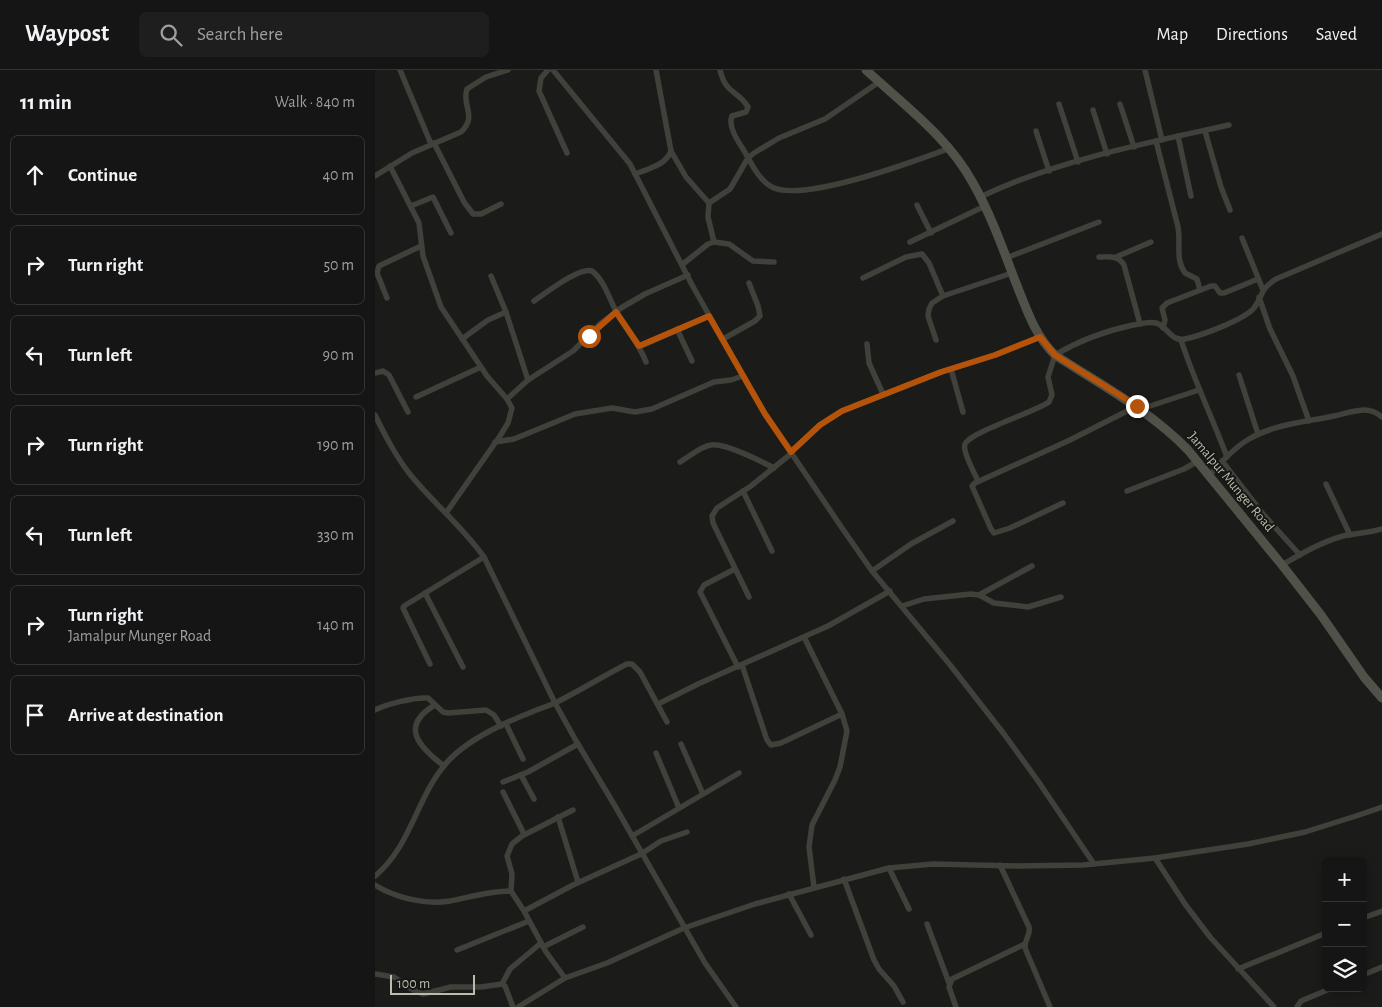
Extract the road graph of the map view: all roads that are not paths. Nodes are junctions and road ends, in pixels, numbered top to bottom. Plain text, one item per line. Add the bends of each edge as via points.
1 (400, 70) edge
2 (508, 70) edge
3 (548, 70) edge
4 (553, 70) edge
5 (656, 70) edge
6 (720, 70) edge
7 (866, 70) edge
8 (1145, 70) edge
9 (879, 82) junction
10 (1059, 104) dead end
11 (1120, 104) dead end
12 (1093, 110) dead end
13 (1229, 125) dead end
14 (1205, 130) junction
15 (1036, 131) dead end
16 (1178, 136) junction
17 (1159, 141) junction
18 (433, 144) junction
19 (1134, 147) junction
20 (950, 148) junction
21 (671, 151) junction
22 (567, 153) dead end
23 (1107, 154) junction
24 (748, 158) junction
25 (1077, 162) junction
26 (390, 166) junction
27 (1049, 171) junction
28 (635, 174) junction
29 (375, 176) edge
30 (1191, 196) dead end
31 (980, 197) junction
32 (709, 203) junction
33 (501, 204) dead end
34 (917, 204) dead end
35 (411, 206) junction
36 (985, 206) junction
37 (1230, 210) dead end
38 (1099, 222) dead end
39 (451, 233) dead end
40 (931, 233) junction
41 (1382, 234) edge
42 (1242, 238) dead end
43 (715, 242) junction
44 (910, 242) dead end
45 (1151, 242) dead end
46 (421, 246) junction
47 (1099, 256) dead end
48 (1006, 258) junction
49 (1116, 258) junction
50 (774, 262) dead end
51 (683, 264) junction
52 (1012, 273) junction
53 (687, 275) junction
54 (491, 276) dead end
55 (863, 278) dead end
56 (1258, 279) junction
57 (749, 283) dead end
58 (1200, 290) junction
59 (1263, 290) junction
60 (943, 296) junction
61 (1259, 297) junction
62 (387, 298) dead end
63 (534, 301) dead end
64 (506, 312) junction
65 (616, 312) junction
66 (709, 316) junction
67 (1140, 324) junction
68 (1163, 328) junction
69 (677, 329) junction
70 (1040, 337) junction
71 (462, 339) junction
72 (723, 340) junction
73 (936, 340) dead end
74 (1181, 340) junction
75 (867, 344) dead end
76 (639, 346) junction
77 (1055, 355) junction
78 (692, 361) dead end
79 (646, 362) dead end
80 (481, 367) junction
81 (951, 369) junction
82 (375, 373) edge
83 (743, 376) junction
84 (1239, 376) dead end
85 (528, 380) junction
86 (1199, 390) junction
87 (883, 394) junction
88 (416, 397) dead end
89 (507, 399) junction
90 (1139, 408) junction
91 (408, 412) dead end
92 (963, 412) dead end
93 (375, 415) edge
94 (1382, 417) edge
95 (1309, 421) junction
96 (382, 430) junction
97 (375, 432) edge
98 (1259, 434) junction
99 (495, 442) junction
100 (792, 452) junction
101 (1225, 459) junction
102 (1198, 461) junction
103 (680, 462) dead end
104 (774, 468) junction
105 (1210, 476) junction
106 (978, 481) junction
107 (1326, 484) dead end
108 (743, 491) junction
109 (1127, 491) dead end
110 (1063, 503) dead end
111 (446, 513) junction
112 (953, 521) dead end
113 (1382, 529) edge
114 (1350, 535) junction
115 (772, 550) dead end
116 (1300, 555) junction
117 (484, 557) junction
118 (1282, 565) junction
119 (1032, 566) dead end
120 (735, 568) junction
121 (872, 571) junction
122 (889, 591) junction
123 (425, 593) junction
124 (979, 595) junction
125 (749, 597) dead end
126 (1061, 597) dead end
127 (902, 606) junction
128 (804, 637) junction
129 (430, 664) dead end
130 (740, 666) junction
131 (463, 667) dead end
132 (1382, 698) edge
133 (555, 703) junction
134 (658, 704) junction
135 (435, 705) junction
136 (375, 710) edge
137 (842, 714) junction
138 (667, 722) dead end
139 (503, 725) junction
140 (578, 744) junction
141 (681, 744) dead end
142 (656, 753) dead end
143 (523, 759) dead end
144 (444, 766) junction
145 (739, 772) dead end
146 (521, 775) junction
147 (503, 782) dead end
148 (503, 792) dead end
149 (703, 794) junction
150 (534, 800) dead end
151 (1382, 806) edge
152 (679, 808) junction
153 (573, 810) dead end
154 (558, 817) junction
155 (687, 832) dead end
156 (524, 834) junction
157 (632, 836) junction
158 (641, 854) junction
159 (1155, 858) junction
160 (1094, 864) junction
161 (1000, 865) junction
162 (889, 868) junction
163 (375, 876) edge
164 (844, 879) junction
165 (578, 882) junction
166 (375, 885) edge
167 (813, 887) junction
168 (511, 891) junction
169 (789, 894) junction
170 (909, 909) dead end
171 (524, 911) junction
172 (1382, 911) edge
173 (1367, 917) edge
174 (529, 921) junction
175 (927, 924) dead end
176 (583, 927) dead end
177 (684, 928) junction
178 (811, 935) dead end
179 (1322, 935) edge
180 (1025, 944) junction
181 (542, 945) junction
182 (457, 950) dead end
183 (1382, 967) edge
184 (1238, 968) junction
185 (1367, 973) edge
186 (375, 974) edge
187 (565, 978) junction
188 (949, 983) junction
189 (502, 984) junction
190 (1322, 992) edge
191 (903, 1002) dead end
192 (513, 1007) edge
193 (518, 1007) edge
194 (737, 1007) edge
195 (956, 1007) edge
196 (1050, 1007) edge
197 (1274, 1007) edge
198 (1297, 1007) edge

1 - 18 street
2 - 18 street via 486,77 467,89 469,117 465,128
3 - 22 street via 541,78 539,91
4 - 28 street via 627,158
5 - 21 street
6 - 24 street via 727,87 748,107 746,112 735,114 730,119
7 - 9 street, Jamalpur Munger Road
8 - 17 street
9 - 20 street, Jamalpur Munger Road
9 - 24 street via 832,115 779,138
10 - 25 street
11 - 19 street
12 - 23 street
13 - 14 street
14 - 16 street
14 - 37 street
15 - 27 street
16 - 17 street
16 - 30 street
17 - 19 street
17 - 58 street via 1179,232 1178,257 1185,273 1197,279
18 - 26 street
18 - 33 street via 473,214 481,214
19 - 23 street
20 - 24 street via 841,182 798,191 771,187
20 - 31 street, Jamalpur Munger Road
21 - 28 street via 667,160
21 - 32 street via 686,177
23 - 25 street
24 - 32 street via 730,189
25 - 27 street
26 - 29 street
26 - 35 street
27 - 31 street via 1018,180
28 - 51 street
31 - 36 street, Jamalpur Munger Road
32 - 43 street via 708,217
34 - 40 street
35 - 39 street via 433,197
35 - 46 street via 419,223
36 - 40 street
36 - 48 street, Jamalpur Munger Road
38 - 48 street
40 - 44 street
41 - 59 street via 1276,279
42 - 56 street
43 - 50 street via 729,244 753,260
43 - 51 street
45 - 49 street
46 - 62 street via 379,266 377,273
46 - 71 street via 441,307
47 - 49 street
48 - 52 street, Jamalpur Munger Road
49 - 67 street via 1124,265
51 - 53 street
52 - 60 street
52 - 70 street, Jamalpur Munger Road
53 - 65 street via 645,294
53 - 66 street
54 - 64 street
55 - 60 street via 906,257 922,254
56 - 58 street via 1224,294 1213,285
56 - 59 street
57 - 72 street via 760,316
58 - 68 street via 1163,306
59 - 61 street
60 - 73 street via 929,309 928,316
61 - 74 street via 1253,310 1247,314
61 - 95 street
63 - 65 street via 589,270 599,278
64 - 71 street via 488,320
64 - 85 street
65 - 76 street
65 - 85 street via 573,351
66 - 69 street
66 - 72 street
67 - 68 street via 1153,322
67 - 77 street via 1092,336
68 - 74 street
69 - 76 street
69 - 78 street
70 - 77 street, Jamalpur Munger Road
70 - 81 street
71 - 80 street
72 - 83 street
74 - 86 street
75 - 87 street via 869,363
76 - 79 street
77 - 90 street, Jamalpur Munger Road
77 - 106 street via 1048,377 1052,395 1049,402 966,442 964,448
80 - 88 street
80 - 89 street
81 - 87 street
81 - 92 street
82 - 91 street via 387,373
83 - 99 street via 714,382 652,409 635,412 612,408 575,414 519,437
83 - 100 street
84 - 98 street
85 - 89 street
86 - 90 street
86 - 101 street via 1214,422
87 - 100 street via 831,417
89 - 99 street via 512,412
90 - 102 street, Jamalpur Munger Road via 1180,441
90 - 106 street
93 - 96 street
94 - 95 street via 1365,410
95 - 98 street via 1279,426
96 - 97 street
96 - 111 street via 409,473
98 - 101 street
99 - 111 street
100 - 104 street
100 - 121 street
101 - 105 street
101 - 116 street via 1263,514
102 - 105 street, Jamalpur Munger Road
102 - 109 street via 1184,470
103 - 104 street via 704,447 715,445
104 - 108 street
105 - 118 street, Jamalpur Munger Road
106 - 110 street via 972,489 994,533
107 - 114 street
108 - 115 street
108 - 120 street via 717,508 712,516
111 - 117 street
112 - 121 street
113 - 114 street
114 - 116 street
116 - 118 street
117 - 123 street
117 - 133 street
118 - 132 street, Jamalpur Munger Road
119 - 124 street
120 - 125 street
120 - 130 street via 704,586 700,592
121 - 122 street
122 - 127 street
122 - 128 street
123 - 129 street via 403,608
123 - 131 street
124 - 126 street via 994,603 1028,607
124 - 127 street via 924,599
127 - 160 street via 1004,734
128 - 130 street
128 - 137 street
130 - 134 street
130 - 137 street via 771,745
133 - 134 street via 632,664
133 - 139 street
133 - 140 street
134 - 138 street
135 - 136 street via 428,698 423,698
135 - 139 street via 447,713 485,710
135 - 144 street via 420,716 414,732 428,754
137 - 167 street via 847,732 839,767 810,835
139 - 143 street
139 - 144 street via 463,748
140 - 146 street
140 - 157 street
141 - 149 street
142 - 152 street
144 - 163 street via 404,840
145 - 149 street
146 - 147 street
146 - 150 street
148 - 156 street
149 - 152 street
151 - 159 street via 1305,832
152 - 157 street
153 - 154 street
154 - 156 street
154 - 165 street
155 - 158 street via 661,841
156 - 168 street via 507,852 512,874
157 - 158 street
158 - 165 street
158 - 177 street
159 - 160 street
159 - 184 street via 1210,937
160 - 161 street
161 - 162 street via 933,864
161 - 180 street via 1029,927
162 - 164 street
162 - 170 street
164 - 167 street
164 - 191 street via 874,960
165 - 171 street
166 - 168 street via 394,894 433,902
167 - 169 street
168 - 171 street
169 - 177 street
169 - 178 street
171 - 174 street
172 - 173 street
174 - 181 street
174 - 182 street
175 - 188 street
176 - 181 street
177 - 187 street
177 - 194 street
179 - 184 street
180 - 188 street via 951,979
180 - 196 street
181 - 187 street
181 - 189 street via 509,969
183 - 185 street
184 - 197 street
186 - 189 street via 394,977 423,994 451,987
187 - 193 street
188 - 195 street
189 - 192 street
190 - 198 street via 1301,1001

